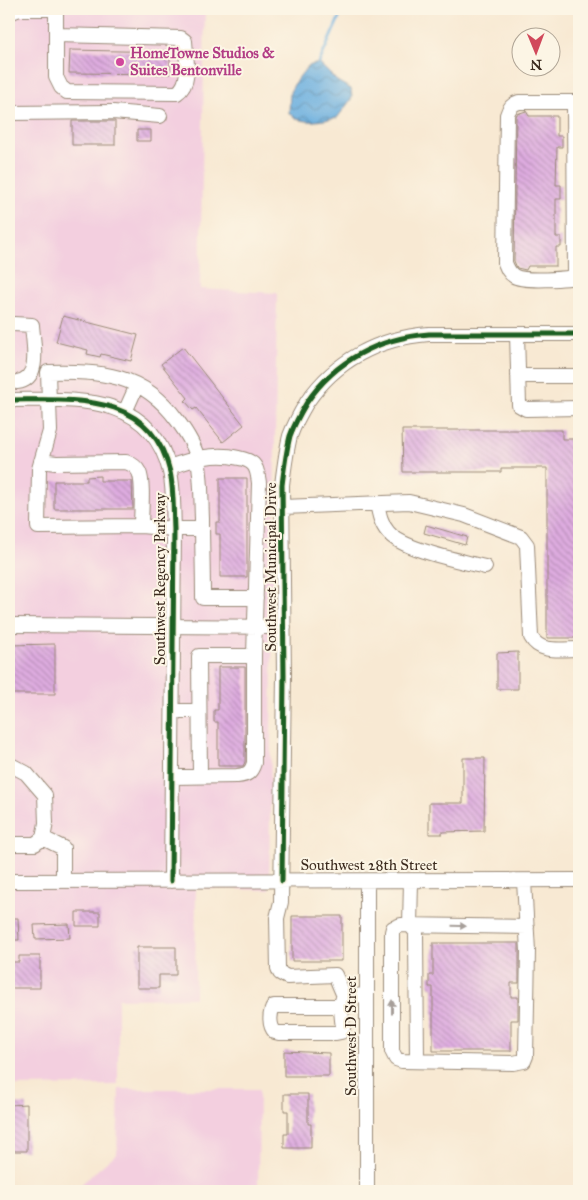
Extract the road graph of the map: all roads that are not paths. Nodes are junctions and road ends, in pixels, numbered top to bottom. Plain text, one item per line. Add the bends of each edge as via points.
1 (20, 9) edge
2 (56, 10) edge
3 (9, 13) edge
4 (56, 35) junction
5 (577, 102) edge
6 (9, 113) edge
7 (160, 116) dead end
8 (577, 276) edge
9 (13, 324) dead end
10 (517, 334) junction
11 (579, 334) edge
12 (518, 376) junction
13 (579, 376) edge
14 (13, 382) edge
15 (137, 385) junction
16 (13, 400) edge
17 (49, 401) junction
18 (579, 408) edge
19 (125, 412) junction
20 (197, 458) junction
21 (41, 461) junction
22 (169, 467) junction
23 (377, 504) junction
24 (283, 507) junction
25 (142, 526) junction
26 (174, 529) junction
27 (202, 529) junction
28 (485, 567) dead end
29 (256, 598) junction
30 (9, 625) edge
31 (173, 627) junction
32 (255, 627) junction
33 (284, 627) junction
34 (579, 649) edge
35 (254, 656) junction
36 (172, 711) junction
37 (200, 711) junction
38 (9, 764) edge
39 (9, 774) edge
40 (26, 774) junction
41 (172, 777) junction
42 (200, 777) junction
43 (43, 838) junction
44 (9, 844) edge
45 (579, 880) edge
46 (9, 881) edge
47 (64, 881) junction
48 (171, 881) junction
49 (282, 881) junction
50 (367, 881) junction
51 (411, 881) junction
52 (524, 881) junction
53 (410, 925) junction
54 (527, 927) junction
55 (367, 995) junction
56 (343, 1001) junction
57 (417, 1061) junction
58 (367, 1191) edge

1 - 2 street
1 - 3 street
2 - 4 street
4 - 4 street via 56,76 67,92 177,93 183,89 186,81 185,41 181,38
5 - 8 street
5 - 8 street via 520,102 509,110 505,263 519,278
6 - 7 street via 113,112
9 - 14 street via 32,325 33,370 23,382
10 - 11 street, Southwest Municipal Drive
10 - 12 street
10 - 24 street, Southwest Municipal Drive via 408,336 370,347 353,357 318,387 302,410 285,460
12 - 13 street
12 - 18 street via 518,400 522,408
14 - 16 street
15 - 17 street via 119,377 93,372 48,372
15 - 19 street
15 - 20 street via 156,395 175,417 187,434
16 - 17 street, Southwest Regency Parkway
17 - 19 street, Southwest Regency Parkway via 93,402
17 - 21 street via 50,431
19 - 22 street, Southwest Regency Parkway via 148,429
20 - 22 street
20 - 27 street
20 - 29 street via 216,454 246,459 258,473
21 - 25 street via 126,462 134,465 141,481
21 - 25 street via 38,526
22 - 26 street, Southwest Regency Parkway
23 - 24 street
23 - 28 street via 386,531 401,543
23 - 34 street via 409,502 464,515 521,537 527,545 531,637 534,643 540,647
24 - 33 street, Southwest Municipal Drive
25 - 26 street
26 - 27 street
26 - 31 street, Southwest Regency Parkway
27 - 29 street via 203,598
29 - 32 street
30 - 31 street
31 - 32 street
31 - 36 street, Southwest Regency Parkway
32 - 33 street
32 - 35 street
33 - 49 street, Southwest Municipal Drive
35 - 37 street via 199,656
35 - 42 street via 252,770 246,775
36 - 37 street
36 - 41 street, Southwest Regency Parkway
37 - 42 street
38 - 40 street
39 - 40 street
40 - 43 street via 46,795
41 - 42 street
41 - 48 street, Southwest Regency Parkway
43 - 44 street via 35,844
43 - 47 street via 63,848
45 - 52 street, Southwest 28th Street
46 - 47 street, Southwest 28th Street
47 - 48 street, Southwest 28th Street
48 - 49 street, Southwest 28th Street
49 - 50 street, Southwest 28th Street
49 - 56 street, Southwest Municipal Drive via 277,918 280,973 287,977 335,975
50 - 51 street, Southwest 28th Street
50 - 55 street, Southwest D Street
51 - 52 street, Southwest 28th Street
51 - 53 street
52 - 54 street
53 -> 54 street
53 - 57 street via 416,932
57 -> 53 street via 396,1059 392,1051 392,932 401,925
54 - 57 street via 524,1060 513,1063
55 - 56 street
55 - 58 street, Southwest D Street
56 - 56 street via 341,1032 279,1033 272,1029 274,1006

